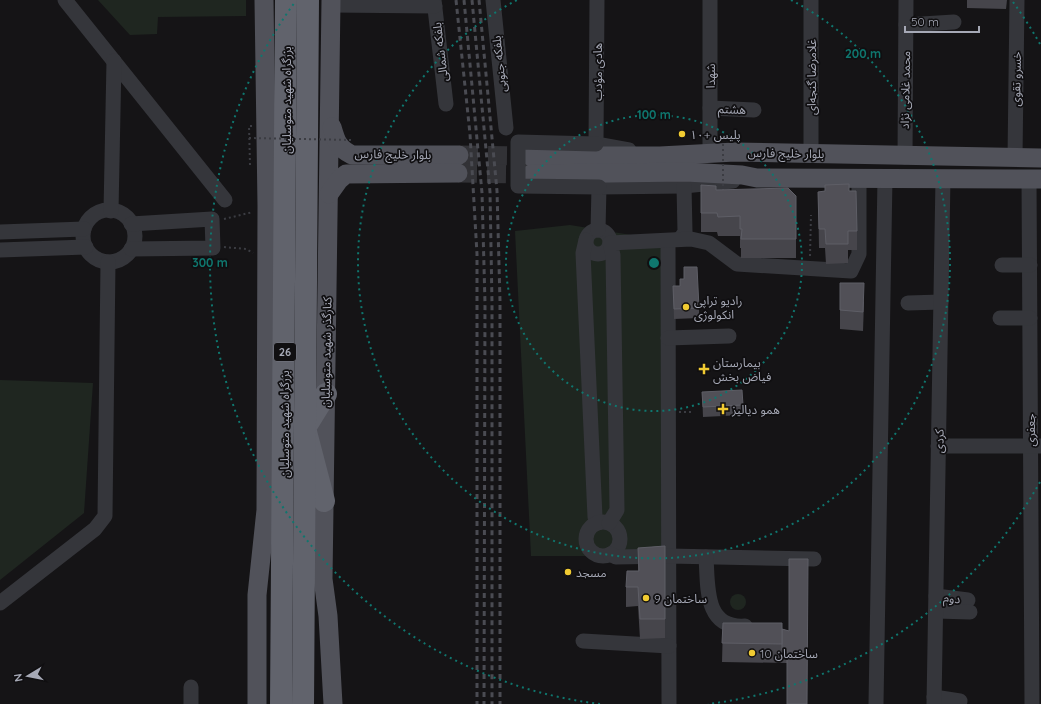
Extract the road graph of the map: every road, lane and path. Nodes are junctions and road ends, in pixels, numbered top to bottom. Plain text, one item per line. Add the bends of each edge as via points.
1 (65, 0) edge
2 (264, 0) edge
3 (286, 0) edge
4 (308, 0) edge
5 (493, 0) edge
6 (597, 0) edge
7 (710, 0) edge
8 (811, 0) edge
9 (906, 0) edge
10 (1017, 0) edge
11 (331, 2) edge
12 (434, 3) edge
13 (954, 22) dead end
14 (906, 25) junction
15 (114, 62) junction
16 (446, 104) dead end
17 (710, 108) junction
18 (754, 110) dead end
19 (329, 114) junction
20 (249, 126) dead end
21 (506, 128) dead end
22 (249, 138) junction
23 (351, 140) dead end
24 (596, 144) junction
25 (716, 148) junction
26 (811, 153) junction
27 (660, 156) junction
28 (905, 157) junction
29 (1015, 158) junction
30 (1041, 158) edge
31 (250, 165) dead end
32 (758, 178) junction
33 (859, 178) junction
34 (885, 178) junction
35 (943, 178) junction
36 (1035, 179) edge
37 (684, 186) junction
38 (599, 187) junction
39 (329, 194) junction
40 (723, 195) edge
41 (225, 200) dead end
42 (267, 206) junction
43 (111, 210) junction
44 (811, 215) dead end
45 (212, 219) junction
46 (131, 224) junction
47 (84, 229) junction
48 (598, 230) junction
49 (0, 232) edge
50 (586, 240) junction
51 (674, 240) junction
52 (610, 243) junction
53 (86, 247) junction
54 (213, 248) junction
55 (131, 249) junction
56 (0, 250) edge
57 (859, 254) junction
58 (882, 257) junction
59 (267, 261) junction
60 (108, 262) junction
61 (1002, 265) dead end
62 (1030, 265) junction
63 (810, 270) junction
64 (941, 302) junction
65 (908, 304) dead end
66 (1000, 318) dead end
67 (1030, 318) junction
68 (729, 336) dead end
69 (668, 338) junction
70 (326, 394) junction
71 (305, 428) junction
72 (938, 446) junction
73 (1036, 446) edge
74 (324, 501) junction
75 (266, 510) junction
76 (603, 523) junction
77 (610, 554) junction
78 (669, 556) junction
79 (706, 557) junction
80 (814, 559) dead end
81 (323, 579) junction
82 (936, 596) junction
83 (0, 603) edge
84 (936, 611) junction
85 (757, 625) edge
86 (1036, 626) edge
87 (584, 641) dead end
88 (669, 646) junction
89 (191, 687) dead end
90 (273, 699) edge
91 (934, 700) edge
92 (960, 701) dead end
93 (191, 704) edge
94 (257, 704) edge
95 (303, 704) edge
96 (323, 704) edge
97 (333, 704) edge
98 (669, 704) edge
99 (876, 704) edge
100 (1032, 704) edge

1 - 15 street
2 - 42 main road
3 - 90 highway, بزرگراه شهید متوسلیان / 26
4 - 71 highway, بزرگراه شهید متوسلیان / 26
5 - 21 street, بلفکه جنوبی
6 - 24 street, هادی مؤدب
7 - 17 street, شهدا
8 - 26 street, غلامرضا گنجه‌ای
9 - 14 street, محمد غلامی نژاد
10 - 29 street, خسرو تقوی
11 - 12 street
11 - 19 main road, کنارگذر شهید متوسلیان
12 - 16 street, بلفکه شمالی
13 - 14 street
14 - 28 street, محمد غلامی نژاد
15 - 41 street
15 - 43 street
17 - 18 street, هشتم
17 - 25 street, شهدا
19 - 39 main road, کنارگذر شهید متوسلیان
19 - 39 main road, بلوار خلیج فارس via 336,142 343,151 352,155 458,164 346,174
20 - 22 path
22 - 23 path, bridge
22 - 31 path
24 - 27 street
24 - 38 street, bridge via 518,142 518,186
25 - 26 main road, بلوار خلیج فارس
25 - 27 main road, بلوار خلیج فارس
25 - 40 path, bridge
26 - 28 main road, بلوار خلیج فارس
27 - 32 main road, بلوار خلیج فارس via 531,165 742,175
28 - 29 main road, بلوار خلیج فارس
29 - 30 main road, بلوار خلیج فارس
32 - 33 main road, بلوار خلیج فارس
32 - 37 street
33 - 34 main road, بلوار خلیج فارس
33 - 57 street
34 - 35 main road, بلوار خلیج فارس
34 - 58 street
35 - 36 main road, بلوار خلیج فارس
35 - 64 street, کردی
36 - 62 street, جعفری
37 - 38 street
37 - 51 street via 685,232
38 - 48 street
39 - 70 main road, کنارگذر شهید متوسلیان
42 - 45 path via 242,216
42 - 59 main road
43 - 46 street via 119,213
43 - 47 street via 94,215
44 - 63 path
45 - 46 street
45 - 54 street
46 - 55 street via 134,236
47 - 49 street
47 - 53 street
48 - 50 street via 591,232
48 - 52 street via 606,233
50 - 52 street via 589,250 596,254 607,251
50 - 76 street via 583,252 595,517
51 - 52 street
51 - 63 street via 710,243 737,264
51 - 69 street
52 - 76 street via 613,263 617,510
53 - 56 street
53 - 60 street via 95,258
54 - 55 street
54 - 59 path via 246,250
55 - 60 street via 122,259
57 - 58 street
57 - 63 street via 851,271
58 - 99 street
59 - 75 main road
60 - 83 street via 105,516 95,529
61 - 62 street
62 - 67 street, جعفری
64 - 65 street
64 - 72 street, کردی
66 - 67 street
67 - 73 street, جعفری
68 - 69 street
69 - 78 street
70 - 71 highway
70 - 74 main road, کنارگذر شهید متوسلیان
71 - 74 highway
71 - 95 highway, بزرگراه شهید متوسلیان / 26
72 - 73 street
72 - 82 street, کردی
73 - 86 street, جعفری
74 - 81 main road, کنارگذر شهید متوسلیان
75 - 90 main road
75 - 94 main road via 257,595
76 - 77 street via 618,530 620,535 619,546
76 - 77 street via 589,530 588,546 600,556
77 - 78 street via 616,557
78 - 79 street
78 - 88 street
79 - 80 street
79 - 85 street via 708,602 720,620 734,627
81 - 96 main road
81 - 97 main road, کنارگذر شهید متوسلیان via 328,616
82 - 84 street, کردی
82 - 84 street, دوم via 969,606
84 - 91 street, کردی
86 - 100 street, جعفری
87 - 88 street
88 - 98 street
89 - 93 street
91 - 92 street

